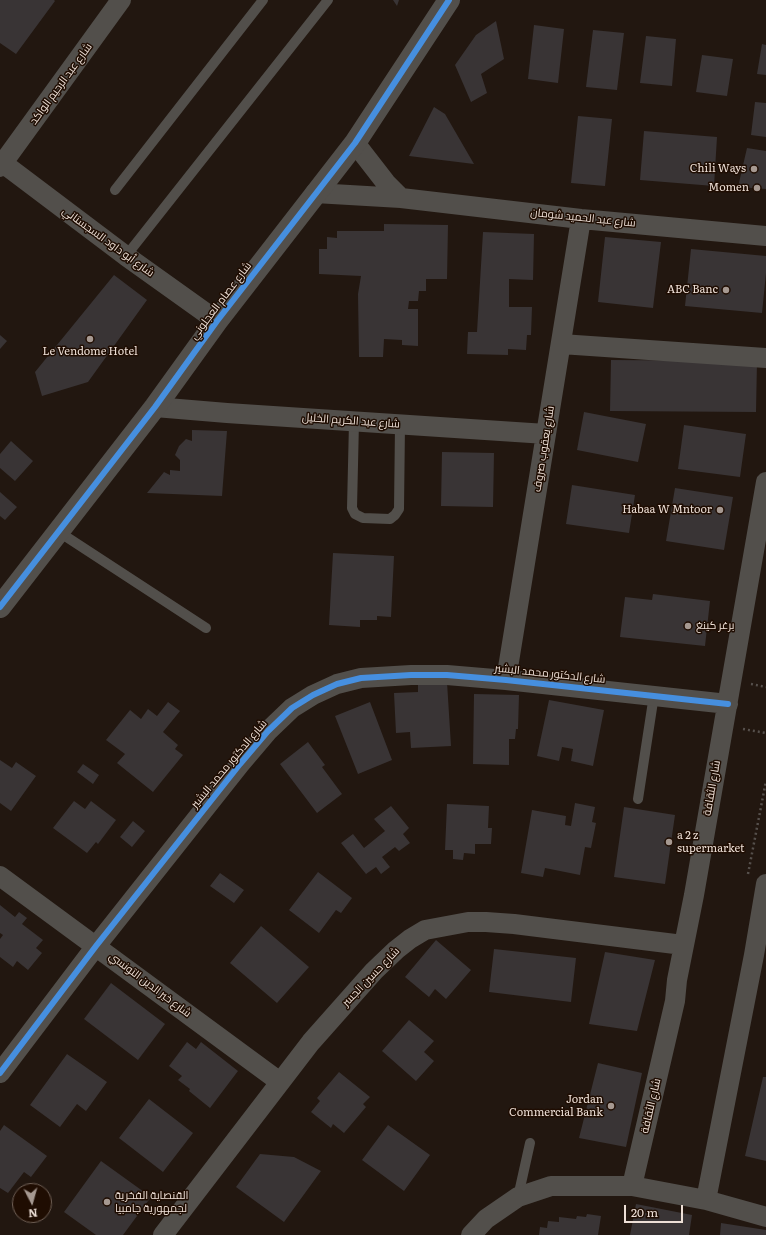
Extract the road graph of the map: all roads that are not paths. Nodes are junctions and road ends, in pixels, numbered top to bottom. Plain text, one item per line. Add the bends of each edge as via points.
1 (121, 0) edge
2 (262, 0) edge
3 (328, 0) edge
4 (449, 0) edge
5 (355, 143) junction
6 (1, 164) edge
7 (115, 190) dead end
8 (315, 194) junction
9 (400, 198) junction
10 (581, 219) junction
11 (766, 236) edge
12 (126, 256) junction
13 (217, 321) junction
14 (560, 344) junction
15 (766, 358) edge
16 (155, 407) junction
17 (354, 422) junction
18 (400, 425) junction
19 (546, 434) junction
20 (766, 482) edge
21 (59, 532) junction
22 (0, 607) edge
23 (206, 628) dead end
24 (506, 680) junction
25 (654, 695) junction
26 (728, 704) junction
27 (638, 799) dead end
28 (0, 876) edge
29 (766, 884) edge
30 (684, 945) junction
31 (96, 946) junction
32 (760, 955) edge
33 (0, 1073) edge
34 (280, 1082) junction
35 (530, 1143) dead end
36 (632, 1186) junction
37 (518, 1197) junction
38 (706, 1200) junction
39 (766, 1217) edge
40 (162, 1235) edge
41 (471, 1235) edge

1 - 6 street, شارع عبد الرحيم الواكد
2 - 7 lane
3 - 12 lane
4 - 5 street, شارع عصام العجلوني
5 - 8 street, شارع عصام العجلوني
5 - 9 street
6 - 12 street, شارع أبو داود السجستاني
8 - 9 street, شارع عبد الحميد شومان
8 - 13 street, شارع عصام العجلوني
9 - 10 street, شارع عبد الحميد شومان
10 - 11 street, شارع عبد الحميد شومان
10 - 14 street, شارع يعقوب صروف
12 - 13 street, شارع أبو داود السجستاني
13 - 16 street, شارع عصام العجلوني
14 - 15 street
14 - 19 street, شارع يعقوب صروف
16 - 17 street, شارع عبد الكريم الخليل
16 - 21 street, شارع عصام العجلوني
17 - 18 street, شارع عبد الكريم الخليل
17 - 18 lane via 352,508 355,514 363,518 390,519 399,509
18 - 19 street, شارع عبد الكريم الخليل
19 - 24 street, شارع يعقوب صروف
20 - 26 street, شارع الثقافة
21 - 22 street, شارع عصام العجلوني
21 - 23 lane
24 - 25 street, شارع الدكتور محمد البشير
24 - 31 street, شارع الدكتور محمد البشير via 447,675 361,678 338,684 292,708 268,731
25 - 26 street, شارع الدكتور محمد البشير
25 - 27 lane
26 - 30 street, شارع الثقافة
28 - 31 street, شارع خير الدين التونسي
29 - 32 street
30 - 34 street, شارع حسين الجسر via 486,922 468,922 425,930 396,950 374,971 311,1042
30 - 36 street, شارع الثقافة via 675,1001
31 - 33 street, شارع الدكتور محمد البشير
31 - 34 street, شارع خير الدين التونسي
32 - 38 street
34 - 40 street, شارع حسين الجسر
35 - 37 lane
36 - 37 street via 551,1186
36 - 38 street
37 - 41 street via 486,1220
38 - 39 street

